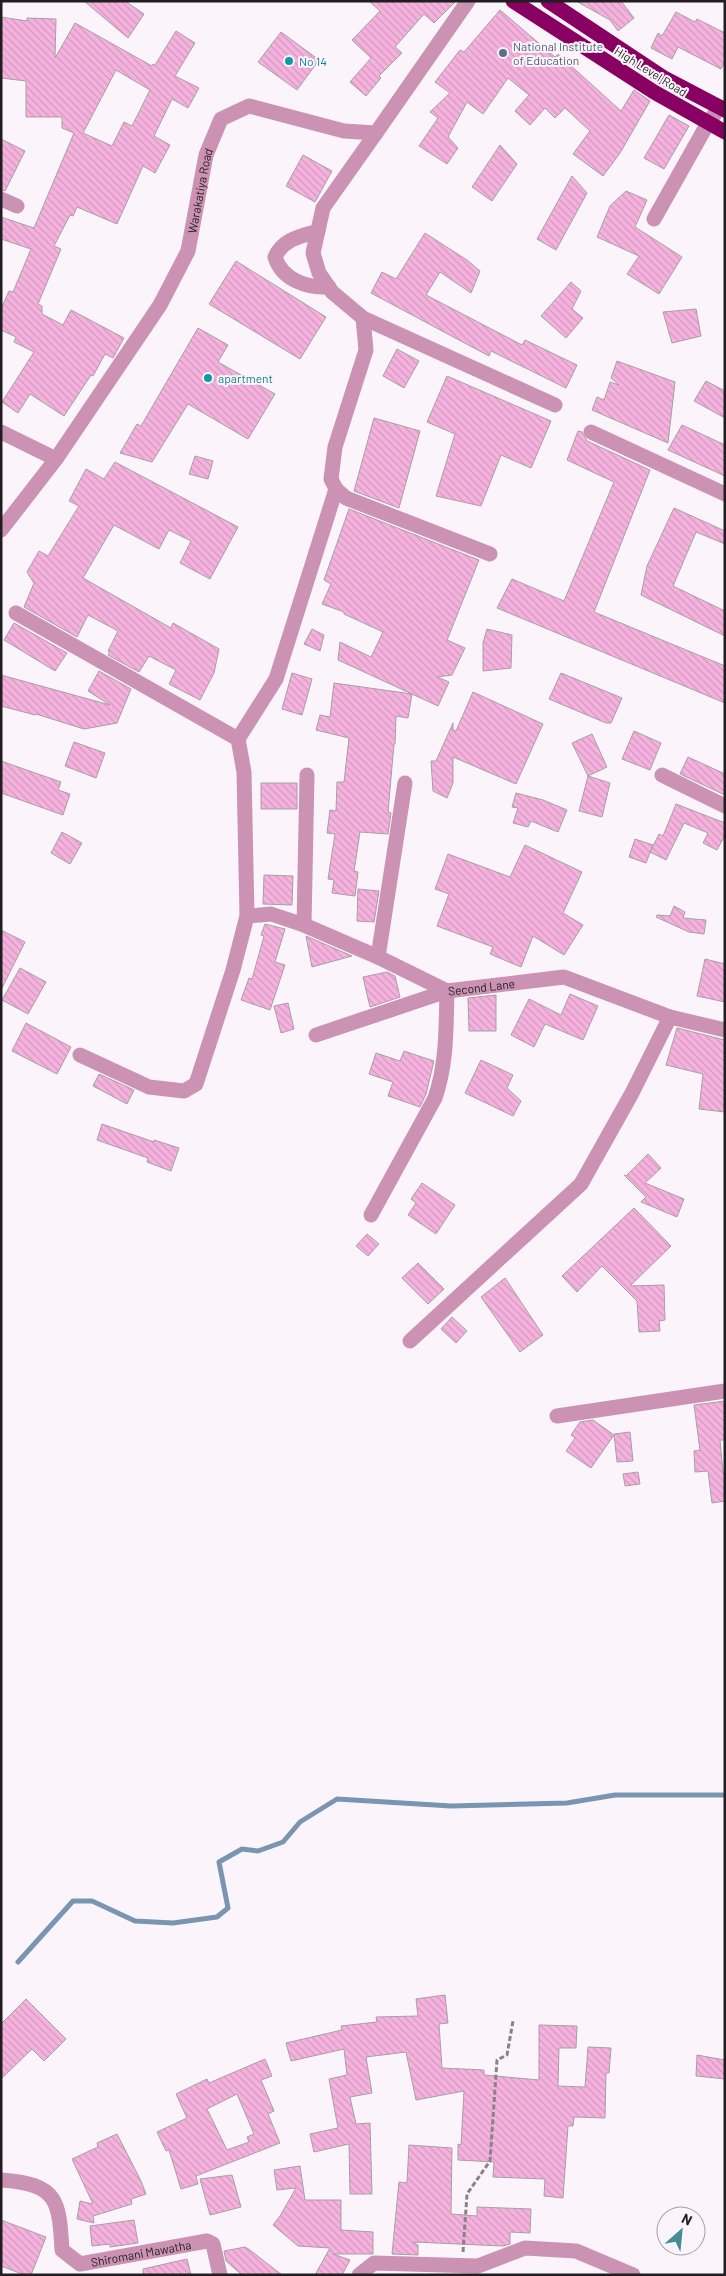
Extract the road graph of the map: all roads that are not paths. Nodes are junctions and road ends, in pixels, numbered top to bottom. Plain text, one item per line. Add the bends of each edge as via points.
1 (468, 1) edge
2 (513, 1) edge
3 (548, 1) edge
4 (722, 109) edge
5 (708, 123) junction
6 (725, 132) edge
7 (376, 133) junction
8 (1, 200) edge
9 (16, 206) dead end
10 (654, 219) dead end
11 (318, 231) junction
12 (329, 287) junction
13 (363, 318) junction
14 (555, 404) dead end
15 (1, 432) edge
16 (591, 432) dead end
17 (56, 459) junction
18 (336, 490) junction
19 (725, 494) edge
20 (3, 524) edge
21 (490, 554) dead end
22 (16, 613) dead end
23 (238, 740) junction
24 (307, 775) dead end
25 (662, 775) dead end
26 (405, 783) dead end
27 (725, 806) edge
28 (247, 916) junction
29 (304, 925) junction
30 (378, 957) junction
31 (447, 991) junction
32 (670, 1017) junction
33 (725, 1030) edge
34 (316, 1035) dead end
35 (80, 1054) dead end
36 (371, 1215) dead end
37 (410, 1341) dead end
38 (725, 1391) edge
39 (556, 1416) dead end
40 (1, 2180) edge
41 (220, 2275) edge
42 (359, 2275) edge
43 (633, 2275) edge

1 - 7 street
2 - 5 highway, High Level Road
3 - 4 highway, High Level Road via 664,78
4 - 5 street
5 - 6 highway, High Level Road
5 - 10 street
7 - 11 street via 324,208
7 - 17 street, Warakatiya Road via 344,132 249,106 220,120 206,155 188,251 160,305
8 - 9 street
11 - 12 street via 313,253 319,273
11 - 12 street via 292,239 279,247 274,257 277,266 301,284 313,288
12 - 13 street
13 - 14 street
13 - 18 street via 366,350 335,447 332,478
15 - 17 street
16 - 19 street
17 - 20 street, Warakatiya Road
18 - 21 street via 346,498
18 - 23 street via 276,679
22 - 23 street
23 - 28 street via 244,772
24 - 29 street
25 - 27 street
26 - 30 street
28 - 29 street, Second Lane via 271,914
28 - 35 street via 196,1084 184,1091 149,1086
29 - 30 street, Second Lane
30 - 31 street, Second Lane
31 - 32 street, Second Lane via 564,977
31 - 34 street
31 - 36 street via 442,1080
32 - 33 street, Second Lane
32 - 37 street via 581,1184
38 - 39 street
40 - 41 street, Shiromani Mawatha via 39,2187 55,2200 60,2213 62,2250 80,2264 207,2241 213,2244
42 - 43 street via 374,2264 478,2266 525,2248 576,2251

